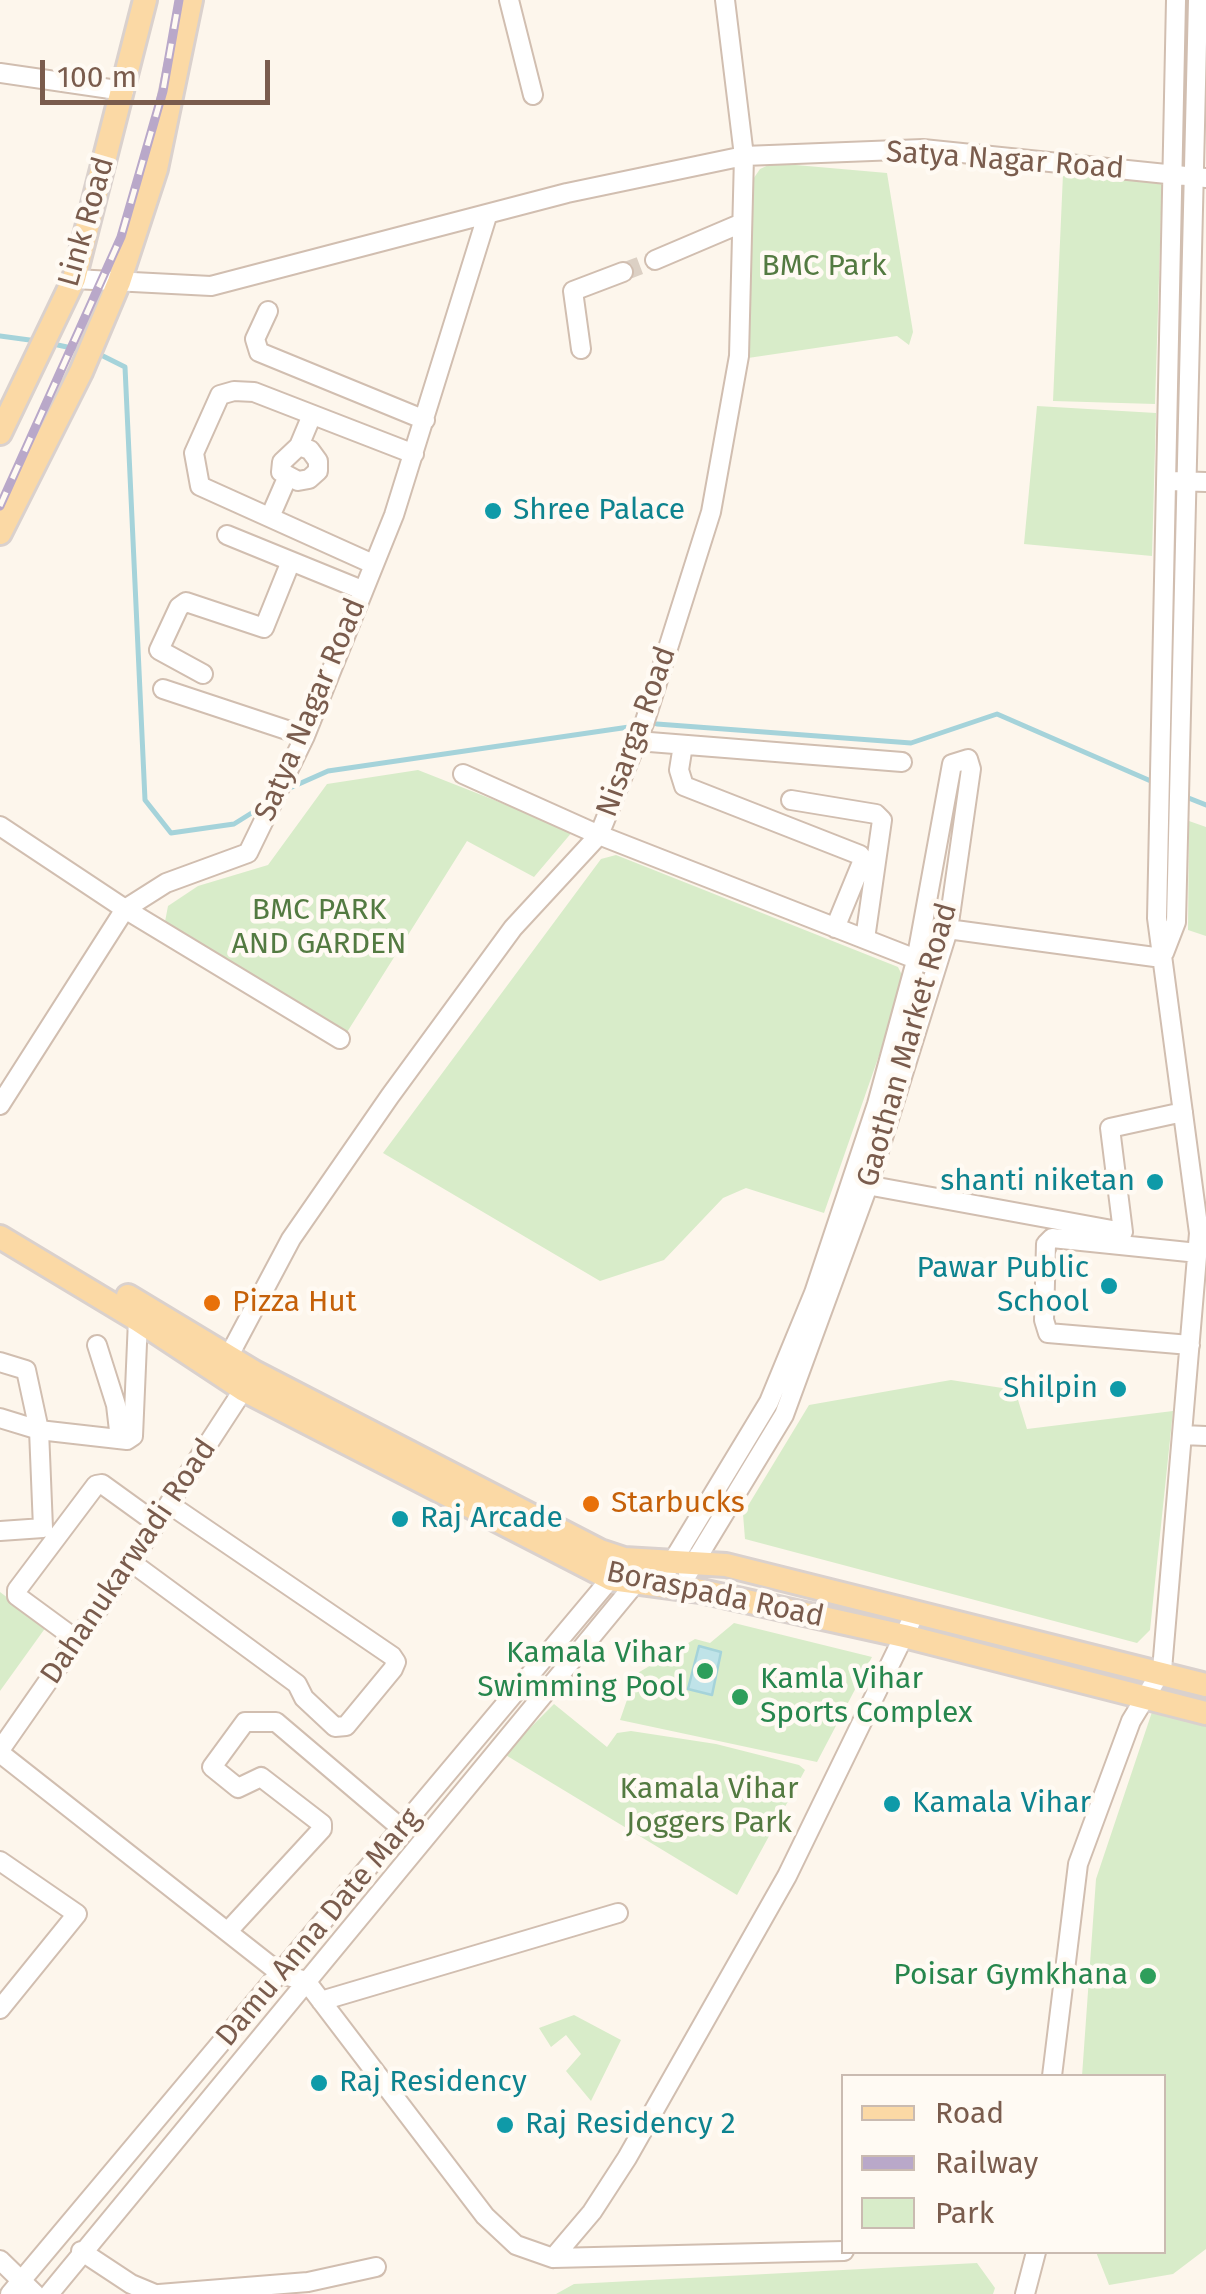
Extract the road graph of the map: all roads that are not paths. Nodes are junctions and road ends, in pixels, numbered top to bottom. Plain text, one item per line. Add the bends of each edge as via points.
1 (145, 0) edge
2 (191, 0) edge
3 (509, 0) edge
4 (725, 0) edge
5 (1176, 0) edge
6 (1198, 0) edge
7 (0, 73) edge
8 (124, 91) junction
9 (533, 95) dead end
10 (744, 156) junction
11 (1170, 174) junction
12 (1198, 177) edge
13 (487, 216) junction
14 (742, 223) junction
15 (655, 260) tunnel mouth
16 (622, 272) tunnel mouth
17 (1198, 274) edge
18 (74, 278) junction
19 (119, 282) junction
20 (268, 310) dead end
21 (581, 349) dead end
22 (312, 415) junction
23 (425, 420) junction
24 (0, 433) edge
25 (299, 446) junction
26 (414, 454) junction
27 (1206, 469) edge
28 (1164, 474) junction
29 (1185, 475) junction
30 (287, 478) junction
31 (1206, 482) edge
32 (270, 517) junction
33 (0, 534) edge
34 (227, 535) dead end
35 (292, 561) junction
36 (374, 564) junction
37 (362, 590) junction
38 (203, 674) dead end
39 (164, 689) dead end
40 (305, 736) junction
41 (637, 741) junction
42 (683, 745) junction
43 (1168, 752) junction
44 (902, 762) dead end
45 (463, 774) dead end
46 (791, 800) dead end
47 (0, 826) edge
48 (599, 835) junction
49 (125, 909) junction
50 (924, 925) junction
51 (835, 928) junction
52 (948, 930) junction
53 (866, 939) junction
54 (1162, 958) junction
55 (916, 961) junction
56 (936, 965) junction
57 (340, 1039) dead end
58 (0, 1105) edge
59 (1183, 1112) junction
60 (860, 1184) junction
61 (0, 1221) edge
62 (1203, 1233) edge
63 (0, 1237) edge
64 (1198, 1253) junction
65 (138, 1320) junction
66 (97, 1345) dead end
67 (1190, 1345) junction
68 (0, 1362) edge
69 (224, 1364) junction
70 (249, 1381) junction
71 (0, 1418) edge
72 (39, 1430) junction
73 (1182, 1435) junction
74 (1206, 1436) edge
75 (120, 1439) junction
76 (170, 1504) junction
77 (156, 1523) junction
78 (0, 1531) edge
79 (624, 1559) junction
80 (131, 1562) junction
81 (671, 1562) junction
82 (611, 1580) junction
83 (658, 1587) junction
84 (916, 1611) junction
85 (904, 1636) junction
86 (77, 1640) junction
87 (1162, 1670) junction
88 (1206, 1685) edge
89 (1149, 1695) junction
90 (1206, 1712) edge
91 (472, 1744) junction
92 (0, 1751) edge
93 (491, 1758) junction
94 (402, 1829) junction
95 (0, 1860) edge
96 (618, 1913) dead end
97 (229, 1930) junction
98 (281, 1974) junction
99 (306, 1981) junction
100 (322, 2002) junction
101 (0, 2009) edge
102 (1052, 2074) edge
103 (841, 2251) edge
104 (81, 2252) junction
105 (1035, 2254) edge
106 (553, 2258) junction
107 (0, 2260) edge
108 (376, 2266) dead end
109 (29, 2287) edge
110 (309, 2288) edge
111 (10, 2294) edge
112 (48, 2294) edge
113 (157, 2294) edge
114 (1025, 2294) edge

1 - 8 main road, Link Road
2 - 19 main road, Link Road via 156,169
3 - 9 street
4 - 10 street, Nisarga Road
5 - 11 street
6 - 12 street
7 - 8 street
8 - 18 main road, Link Road
10 - 11 street, Satya Nagar Road via 922,149
10 - 13 street, Satya Nagar Road
10 - 14 street, Nisarga Road
11 - 12 street
11 - 28 street
12 - 17 street
13 - 19 street, Satya Nagar Road via 211,286
13 - 23 street, Satya Nagar Road
14 - 15 street
14 - 41 street, Nisarga Road via 738,356 711,512
16 - 21 street via 573,291
17 - 29 street
18 - 19 street, Satya Nagar Road
18 - 24 main road, Link Road
19 - 33 main road, Link Road
20 - 23 street via 255,339 259,352
22 - 25 street
22 - 26 street
22 - 32 street via 254,392 220,395 194,453 200,486
23 - 26 street, Satya Nagar Road
25 - 30 street via 282,462
25 - 30 street via 310,450 318,471 309,480
26 - 36 street, Satya Nagar Road
27 - 29 street
28 - 29 street
28 - 43 street
29 - 31 street
29 - 43 street
30 - 32 street
32 - 36 street
34 - 35 street
35 - 37 street
35 - 38 street via 264,628 186,602 179,607 159,650
36 - 37 street, Satya Nagar Road
37 - 40 street, Satya Nagar Road
39 - 40 street
40 - 49 street, Satya Nagar Road via 248,853 166,883
41 - 42 street
41 - 48 street, Nisarga Road
42 - 44 street
42 - 51 street via 684,786 860,855
43 - 54 street via 1157,918
45 - 48 street
46 - 53 street via 882,820
47 - 49 street
48 - 51 street
48 - 69 street, Nisarga Road via 513,928 390,1096 291,1239
49 - 57 street
49 - 58 street, Satya Nagar Road
50 - 52 street
50 - 52 street, Gaothan Market Road via 952,764 968,759
50 - 55 street, Gaothan Market Road
51 - 53 street
52 - 54 street
52 - 56 street, Gaothan Market Road
53 - 55 street
54 - 59 street
55 - 56 street
55 - 60 street, Gaothan Market Road
56 - 60 street, Gaothan Market Road
59 - 60 street via 1110,1128 1123,1232
59 - 62 street
60 - 81 street, Gaothan Market Road via 797,1356 740,1467
61 - 69 main road, Boraspada Road
62 - 64 street
63 - 65 main road, Boraspada Road
64 - 67 street
64 - 67 street via 1052,1238 1046,1244 1048,1332
65 - 69 main road, Boraspada Road
65 - 75 street via 133,1436
66 - 75 street
67 - 73 street
68 - 72 street via 26,1370
69 - 70 main road, Boraspada Road
70 - 76 street, Dahanukarwadi Road
70 - 79 main road, Boraspada Road
70 - 82 main road, Boraspada Road
71 - 72 street
72 - 75 street
72 - 78 street via 42,1528
73 - 74 street
73 - 87 street
76 - 77 street, Dahanukarwadi Road
76 - 80 street via 392,1656 393,1669 346,1726 334,1727 297,1684
77 - 80 street, Dahanukarwadi Road
77 - 86 street via 96,1485 16,1590
79 - 81 main road, Boraspada Road
79 - 82 street, Damu Anna Date Marg
80 - 86 street, Dahanukarwadi Road
81 - 83 street, Gaothan Market Road
81 - 83 street, Gaothan Market Road
81 - 84 main road, Boraspada Road via 726,1565
82 - 83 main road, Boraspada Road
82 - 91 street, Damu Anna Date Marg
83 - 85 main road, Boraspada Road
83 - 93 street, Damu Anna Date Marg
84 - 85 street
84 - 87 main road, Boraspada Road
85 - 89 main road, Boraspada Road
85 - 106 street via 787,1876 627,2158
86 - 92 street, Dahanukarwadi Road
87 - 88 main road, Boraspada Road
87 - 89 street
89 - 90 main road, Boraspada Road
89 - 102 street via 1131,1721 1078,1864
91 - 93 street
91 - 94 street, Damu Anna Date Marg
92 - 97 street
93 - 99 street, Damu Anna Date Marg
94 - 97 street via 276,1722 245,1722 212,1767 238,1788 261,1777 322,1829
94 - 98 street, Damu Anna Date Marg
95 - 101 street via 76,1914
96 - 100 street
97 - 98 street
98 - 99 street
98 - 109 street, Damu Anna Date Marg
99 - 100 street
99 - 104 street, Damu Anna Date Marg
100 - 106 street via 485,2216 516,2245
103 - 106 street
104 - 112 street, Damu Anna Date Marg
104 - 113 street
105 - 114 street
107 - 109 street
108 - 110 street
109 - 111 street, Damu Anna Date Marg
110 - 113 street

